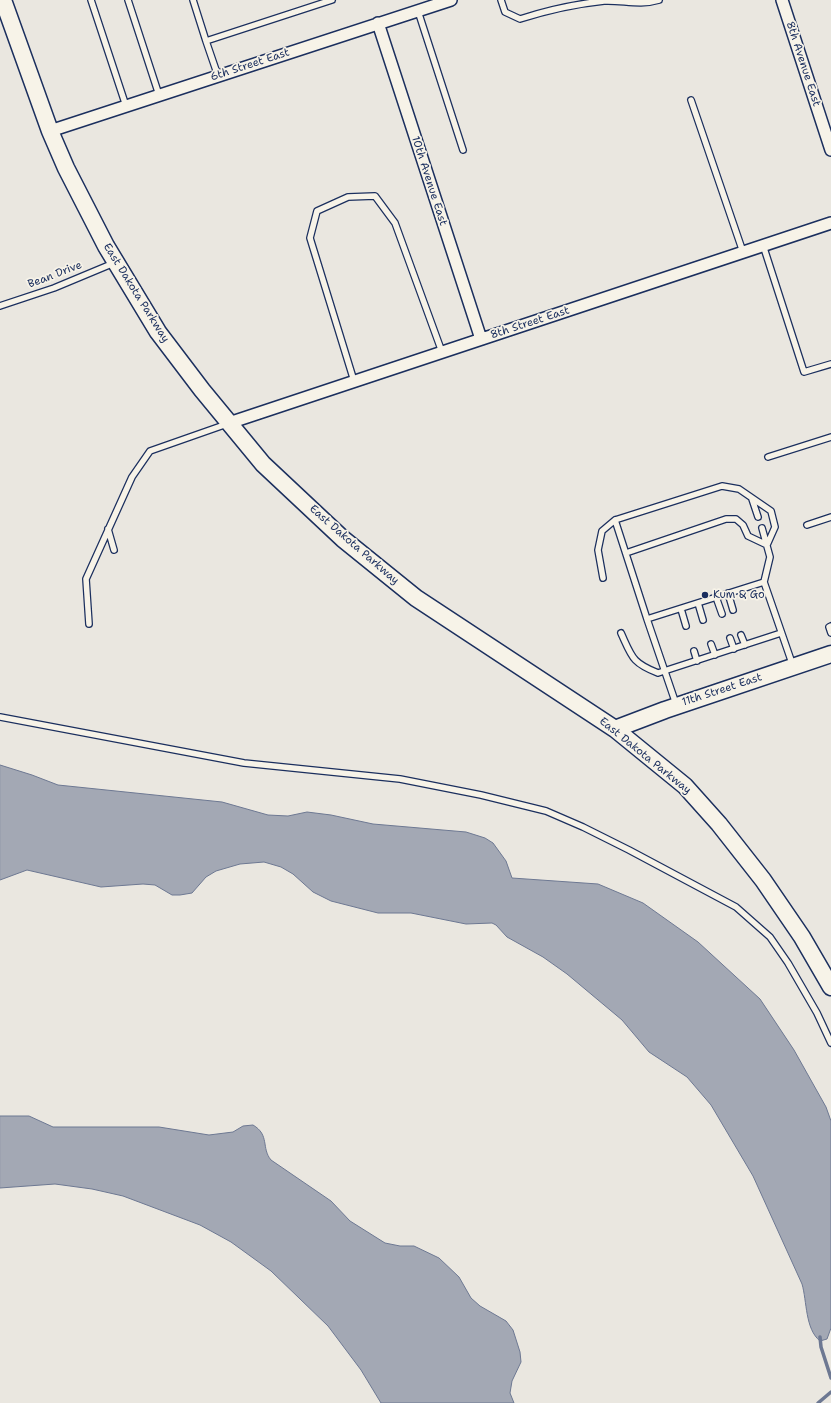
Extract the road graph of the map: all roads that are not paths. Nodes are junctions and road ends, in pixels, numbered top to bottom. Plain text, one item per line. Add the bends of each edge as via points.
1 (3, 0) edge
2 (91, 0) edge
3 (128, 0) edge
4 (193, 0) edge
5 (332, 0) edge
6 (451, 0) edge
7 (502, 0) edge
8 (659, 0) edge
9 (782, 0) edge
10 (418, 11) junction
11 (378, 23) junction
12 (206, 41) junction
13 (218, 76) junction
14 (159, 95) junction
15 (691, 100) dead end
16 (126, 106) junction
17 (50, 132) junction
18 (463, 150) dead end
19 (831, 150) edge
20 (831, 223) edge
21 (763, 245) junction
22 (743, 252) junction
23 (116, 262) junction
24 (0, 306) edge
25 (481, 339) junction
26 (442, 352) junction
27 (831, 364) edge
28 (354, 381) junction
29 (229, 423) junction
30 (831, 437) edge
31 (768, 457) dead end
32 (752, 499) junction
33 (758, 517) dead end
34 (831, 517) edge
35 (615, 520) junction
36 (807, 525) dead end
37 (762, 528) dead end
38 (108, 529) junction
39 (767, 545) junction
40 (114, 550) dead end
41 (626, 553) junction
42 (603, 578) dead end
43 (764, 582) junction
44 (728, 594) junction
45 (716, 597) junction
46 (698, 603) junction
47 (681, 609) junction
48 (733, 610) dead end
49 (722, 614) dead end
50 (647, 619) junction
51 (703, 620) dead end
52 (89, 624) dead end
53 (686, 626) dead end
54 (831, 626) edge
55 (781, 633) junction
56 (831, 633) edge
57 (621, 634) dead end
58 (741, 635) dead end
59 (730, 638) dead end
60 (712, 644) dead end
61 (744, 645) junction
62 (734, 649) junction
63 (694, 651) dead end
64 (831, 654) edge
65 (715, 655) junction
66 (697, 661) junction
67 (793, 667) junction
68 (665, 671) junction
69 (677, 706) junction
70 (0, 717) edge
71 (614, 729) junction
72 (831, 987) edge
73 (831, 1043) edge

1 - 17 main road, East Dakota Parkway
2 - 16 lane
3 - 14 lane
4 - 12 lane
5 - 12 lane
6 - 10 street, 6th Street East
7 - 8 lane via 505,12 520,19 558,7 606,1 646,4
9 - 19 street, 8th Avenue East
10 - 11 street, 6th Street East
10 - 18 lane
11 - 13 street, 6th Street East
11 - 25 street, 10th Avenue East
12 - 13 lane
13 - 14 street, 6th Street East
14 - 16 street, 6th Street East
15 - 22 lane
16 - 17 street, 6th Street East
17 - 23 main road, East Dakota Parkway via 66,168
20 - 21 street, 8th Street East
21 - 22 street, 8th Street East
21 - 27 lane via 804,372
22 - 25 street, 8th Street East
23 - 24 lane, Bean Drive via 54,288
23 - 29 main road, East Dakota Parkway via 158,332
25 - 26 street, 8th Street East
26 - 28 street, 8th Street East
26 - 28 lane via 395,223 375,196 348,197 317,211 310,238
28 - 29 street, 8th Street East
29 - 38 lane via 150,451 132,477
29 - 71 main road, East Dakota Parkway via 263,464 343,539 416,598
30 - 31 lane
32 - 33 lane
32 - 35 lane via 739,489 722,486
32 - 39 lane via 770,511 775,527
34 - 36 lane
35 - 41 lane
35 - 42 lane via 602,531 600,537 598,550
37 - 39 lane
38 - 40 lane
38 - 52 lane via 86,579
39 - 41 lane via 748,536 743,525 736,519 726,519
39 - 43 lane via 770,557
41 - 50 lane
43 - 44 lane
43 - 55 lane
44 - 45 lane
44 - 48 lane
45 - 46 lane
45 - 49 lane
46 - 47 lane
46 - 51 lane
47 - 50 lane
47 - 53 lane
50 - 68 lane
54 - 56 lane
55 - 61 lane
55 - 67 lane
57 - 68 lane via 632,658 640,666 658,673
58 - 61 lane
59 - 62 lane
60 - 65 lane
61 - 62 lane
62 - 65 lane
63 - 66 lane
64 - 67 main road, 11th Street East
65 - 66 lane
66 - 68 lane
67 - 69 main road, 11th Street East
68 - 69 lane
69 - 71 main road, 11th Street East
70 - 73 lane via 244,763 400,779 546,811 629,850 742,911 770,937 783,956 817,1013
71 - 72 main road, East Dakota Parkway via 685,786 719,824 763,880 802,937

